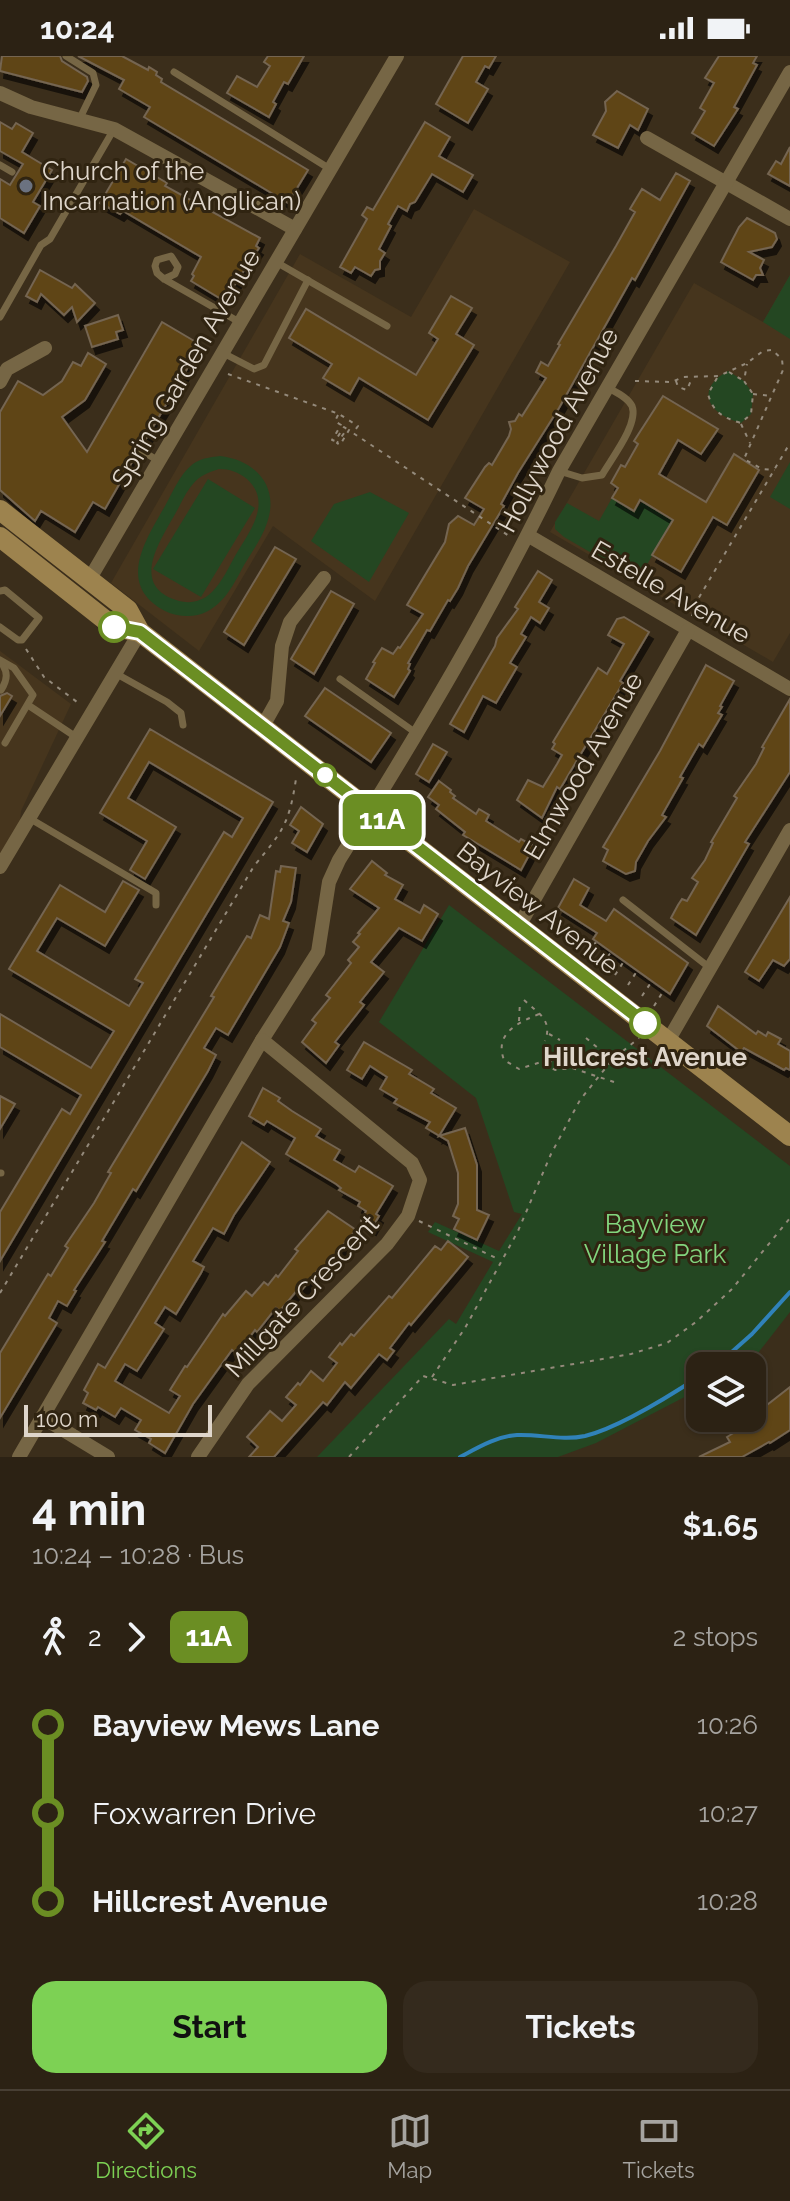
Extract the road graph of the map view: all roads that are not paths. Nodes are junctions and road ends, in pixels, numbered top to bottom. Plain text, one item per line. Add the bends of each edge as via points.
1 (66, 56) edge
2 (397, 56) edge
3 (174, 72) dead end
4 (790, 72) edge
5 (0, 93) edge
6 (80, 118) junction
7 (114, 129) junction
8 (647, 138) dead end
9 (0, 165) edge
10 (330, 169) junction
11 (12, 172) dead end
12 (725, 181) junction
13 (790, 219) edge
14 (295, 229) junction
15 (276, 262) junction
16 (164, 279) dead end
17 (308, 280) junction
18 (0, 317) edge
19 (241, 323) junction
20 (387, 326) dead end
21 (45, 348) dead end
22 (223, 353) junction
23 (0, 382) edge
24 (607, 387) junction
25 (140, 450) dead end
26 (159, 461) junction
27 (559, 471) junction
28 (0, 510) edge
29 (0, 537) edge
30 (522, 539) junction
31 (21, 554) junction
32 (324, 578) dead end
33 (89, 580) junction
34 (0, 591) edge
35 (0, 627) edge
36 (688, 630) junction
37 (140, 632) junction
38 (0, 660) edge
39 (115, 673) junction
40 (340, 679) dead end
41 (790, 689) edge
42 (1, 690) edge
43 (28, 705) junction
44 (183, 725) dead end
45 (263, 726) junction
46 (417, 734) junction
47 (76, 737) junction
48 (5, 743) dead end
49 (370, 810) junction
50 (29, 818) junction
51 (790, 830) edge
52 (0, 866) edge
53 (623, 900) dead end
54 (156, 905) dead end
55 (519, 926) junction
56 (710, 968) junction
57 (262, 1040) junction
58 (668, 1041) junction
59 (790, 1136) edge
60 (42, 1417) junction
61 (19, 1457) edge
62 (108, 1457) edge
63 (198, 1457) edge

1 - 6 lane via 93,73 96,85
2 - 10 street, Spring Garden Avenue
3 - 10 lane
4 - 12 street, Hollywood Avenue
5 - 6 street via 31,107
6 - 7 street
7 - 14 street
7 - 18 lane
8 - 12 street
9 - 11 lane
10 - 14 street, Spring Garden Avenue
12 - 13 street
12 - 24 street, Hollywood Avenue
14 - 15 street, Spring Garden Avenue
15 - 17 lane
15 - 19 street, Spring Garden Avenue
16 - 19 lane
17 - 20 lane
17 - 22 lane via 264,365 254,369
19 - 22 street, Spring Garden Avenue
21 - 23 street via 7,369
22 - 26 street, Spring Garden Avenue
24 - 27 street, Hollywood Avenue
24 - 27 lane via 632,407 633,422 602,475 582,478
25 - 26 lane
26 - 33 street, Spring Garden Avenue
27 - 30 street, Hollywood Avenue
28 - 33 main road, Bayview Avenue
29 - 31 main road, Bayview Avenue
30 - 36 street, Estelle Avenue
30 - 46 street, Hollywood Avenue
31 - 33 main road via 55,565 78,583
31 - 37 main road, Bayview Avenue via 114,627
32 - 45 street via 290,622 277,701
33 - 37 main road, Bayview Avenue via 128,610
34 - 35 lane via 39,618 22,640
36 - 41 street, Estelle Avenue
36 - 55 street, Elmwood Avenue
37 - 39 street
37 - 45 main road, Bayview Avenue
38 - 42 lane via 7,669
38 - 43 lane via 26,681 33,695
39 - 44 lane via 167,702 181,713
39 - 47 street
40 - 46 lane
43 - 47 lane
43 - 48 lane
45 - 49 main road, Bayview Avenue
46 - 49 street, Hollywood Avenue
47 - 50 street
49 - 55 main road, Bayview Avenue
49 - 57 street, Hollywood Avenue via 329,882 318,952
50 - 52 street
50 - 54 lane via 156,893
51 - 56 street
53 - 56 lane
55 - 58 main road, Bayview Avenue
56 - 58 street
57 - 60 street, Hollywood Avenue
57 - 63 street, Millgate Crescent via 412,1163 420,1180 408,1216 387,1244 248,1384
58 - 59 main road, Bayview Avenue
60 - 61 street, Hollywood Avenue
60 - 62 street

